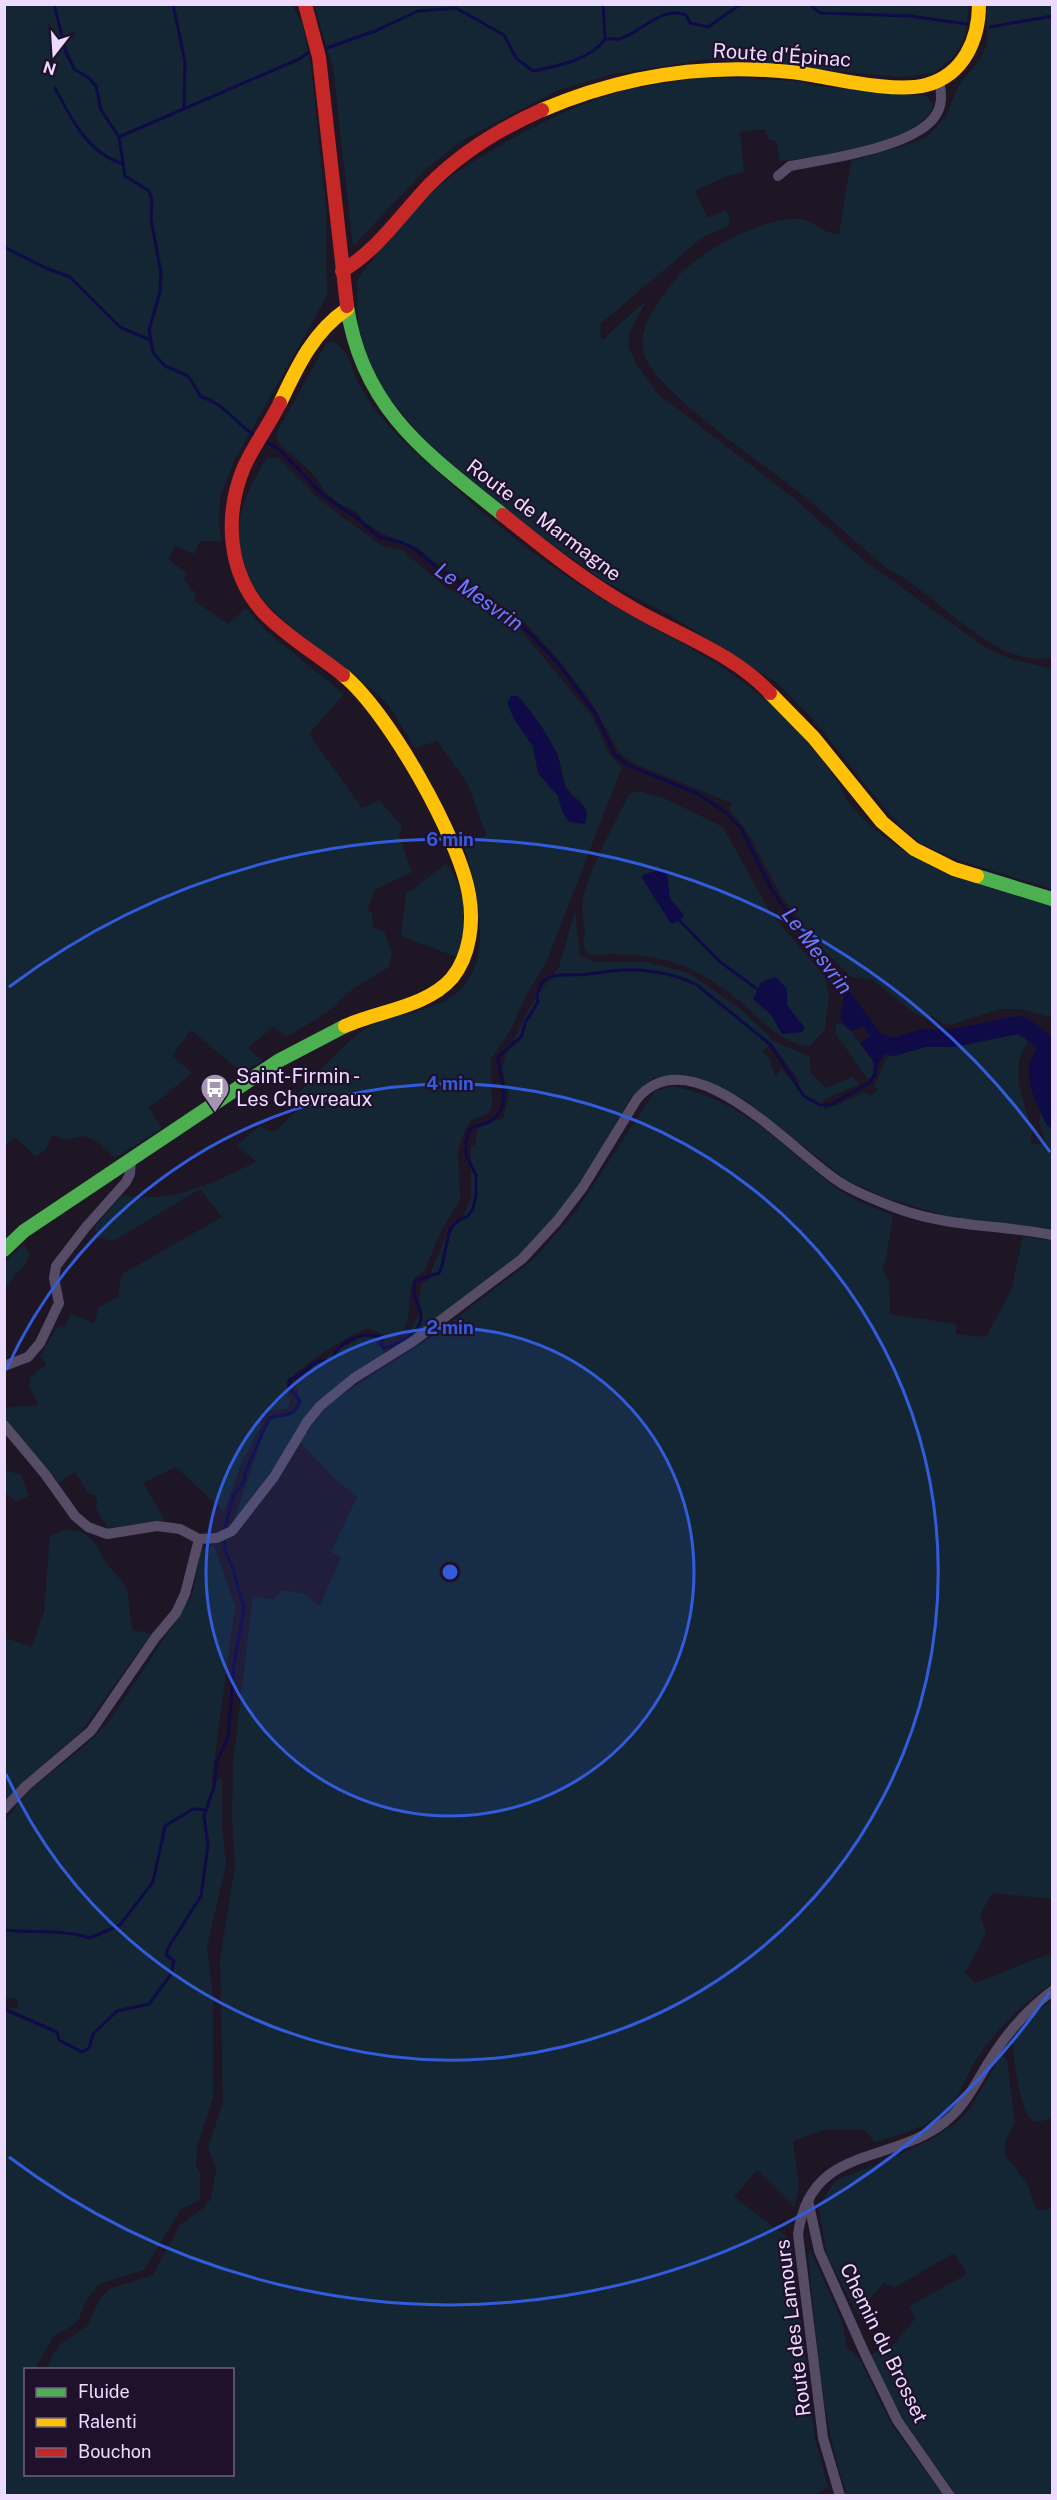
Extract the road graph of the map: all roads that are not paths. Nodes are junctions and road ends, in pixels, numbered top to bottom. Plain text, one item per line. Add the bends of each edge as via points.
1 (305, 4) edge
2 (979, 4) edge
3 (939, 80) junction
4 (778, 176) dead end
5 (342, 271) junction
6 (347, 309) junction
7 (1053, 899) edge
8 (131, 1159) junction
9 (1053, 1235) edge
10 (4, 1251) edge
11 (4, 1366) edge
12 (4, 1425) edge
13 (199, 1539) junction
14 (4, 1809) edge
15 (1053, 1991) edge
16 (808, 2197) junction
17 (840, 2496) edge
18 (950, 2496) edge

1 - 5 main road, Route de Marmagne via 320,57
2 - 3 main road, Route d'Épinac via 979,28 972,48 957,67
3 - 4 street via 943,96 940,106 922,129 893,142 790,166
3 - 5 main road, Route d'Épinac via 899,86 722,67 662,74 589,92 474,147 439,175 360,260
5 - 6 main road, Route de Marmagne
6 - 7 main road, Route de Marmagne via 359,359 374,390 391,416 457,478 575,573 710,649 763,685 814,738 882,822 914,849 962,872
6 - 8 main road via 331,319 313,342 245,465 233,499 232,550 242,582 264,614 348,680 380,715 462,869 470,898 470,930 459,967 444,987 297,1049
8 - 10 main road via 24,1231
8 - 11 street via 130,1174 122,1188 56,1266 59,1303 40,1343 28,1357
9 - 13 street via 933,1219 874,1200 841,1183 749,1108 686,1081 662,1081 645,1090 583,1187 522,1259 320,1406 252,1508 229,1533
12 - 13 street via 75,1516 88,1527 107,1534 168,1527
13 - 14 street via 176,1613 91,1731
15 - 16 street, Route des Lamours via 1038,2002 995,2051 966,2102 948,2120 920,2137 842,2166 817,2184
16 - 17 street, Route des Lamours via 798,2234 823,2438
16 - 18 street, Chemin du Brosset via 819,2251 865,2354 897,2420

